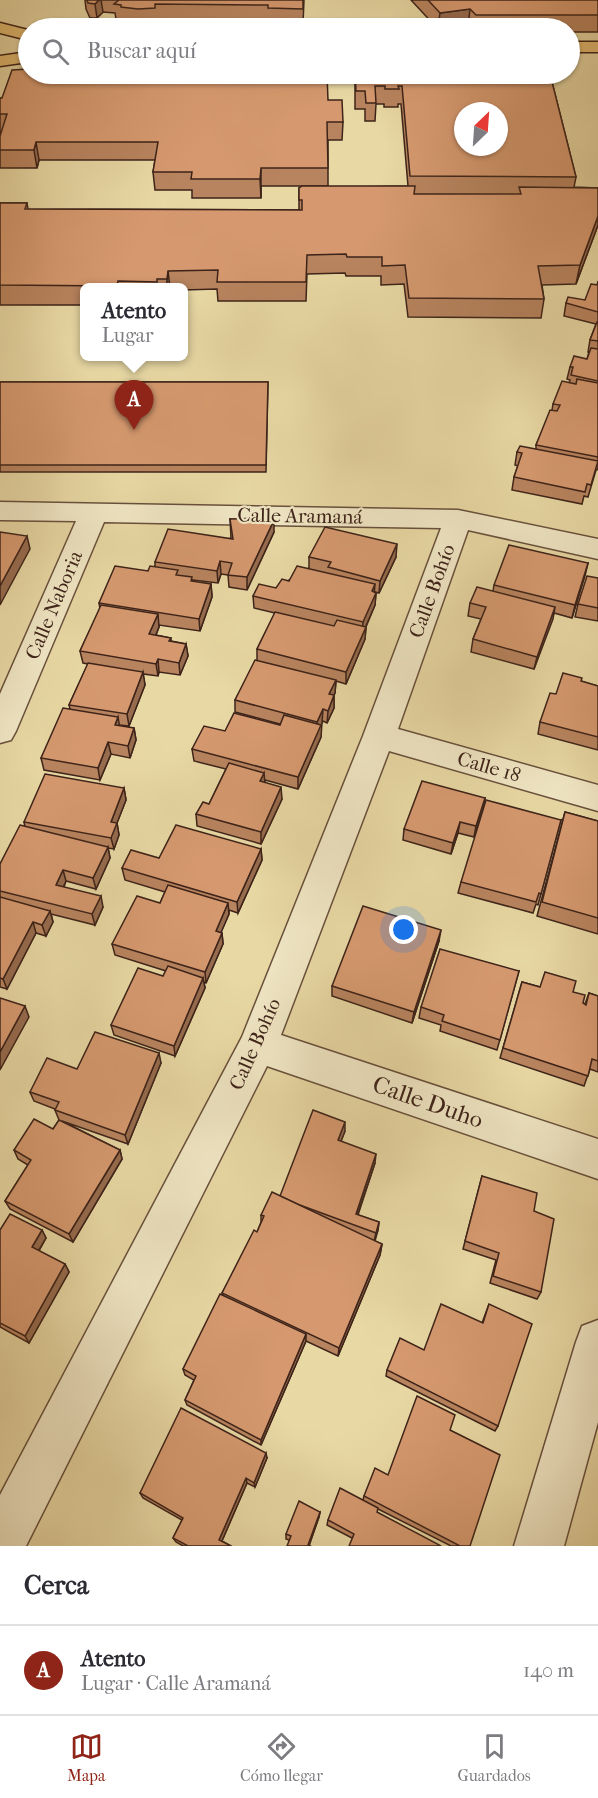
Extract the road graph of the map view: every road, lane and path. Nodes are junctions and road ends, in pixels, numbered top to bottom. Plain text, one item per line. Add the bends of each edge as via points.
1 (0, 28) edge
2 (18, 34) edge
3 (18, 37) edge
4 (0, 38) edge
5 (580, 47) edge
6 (598, 48) edge
7 (0, 52) edge
8 (18, 52) edge
9 (18, 58) edge
10 (0, 61) edge
11 (0, 511) edge
12 (94, 512) junction
13 (458, 519) junction
14 (598, 549) edge
15 (0, 731) edge
16 (379, 736) junction
17 (598, 798) edge
18 (258, 1045) junction
19 (598, 1159) edge
20 (598, 1342) edge
21 (0, 1545) edge
22 (539, 1546) edge

1 - 2 main road
3 - 4 main road
5 - 6 main road
7 - 8 main road
9 - 10 main road
11 - 12 street, Calle Aramaná
12 - 13 street, Calle Aramaná
12 - 15 street, Calle Naboria
13 - 14 street, Calle Aramaná
13 - 16 street, Calle Bohío
16 - 17 street, Calle 18
16 - 18 street, Calle Bohío
18 - 19 street, Calle Duho
18 - 21 street, Calle Bohío
20 - 22 street

